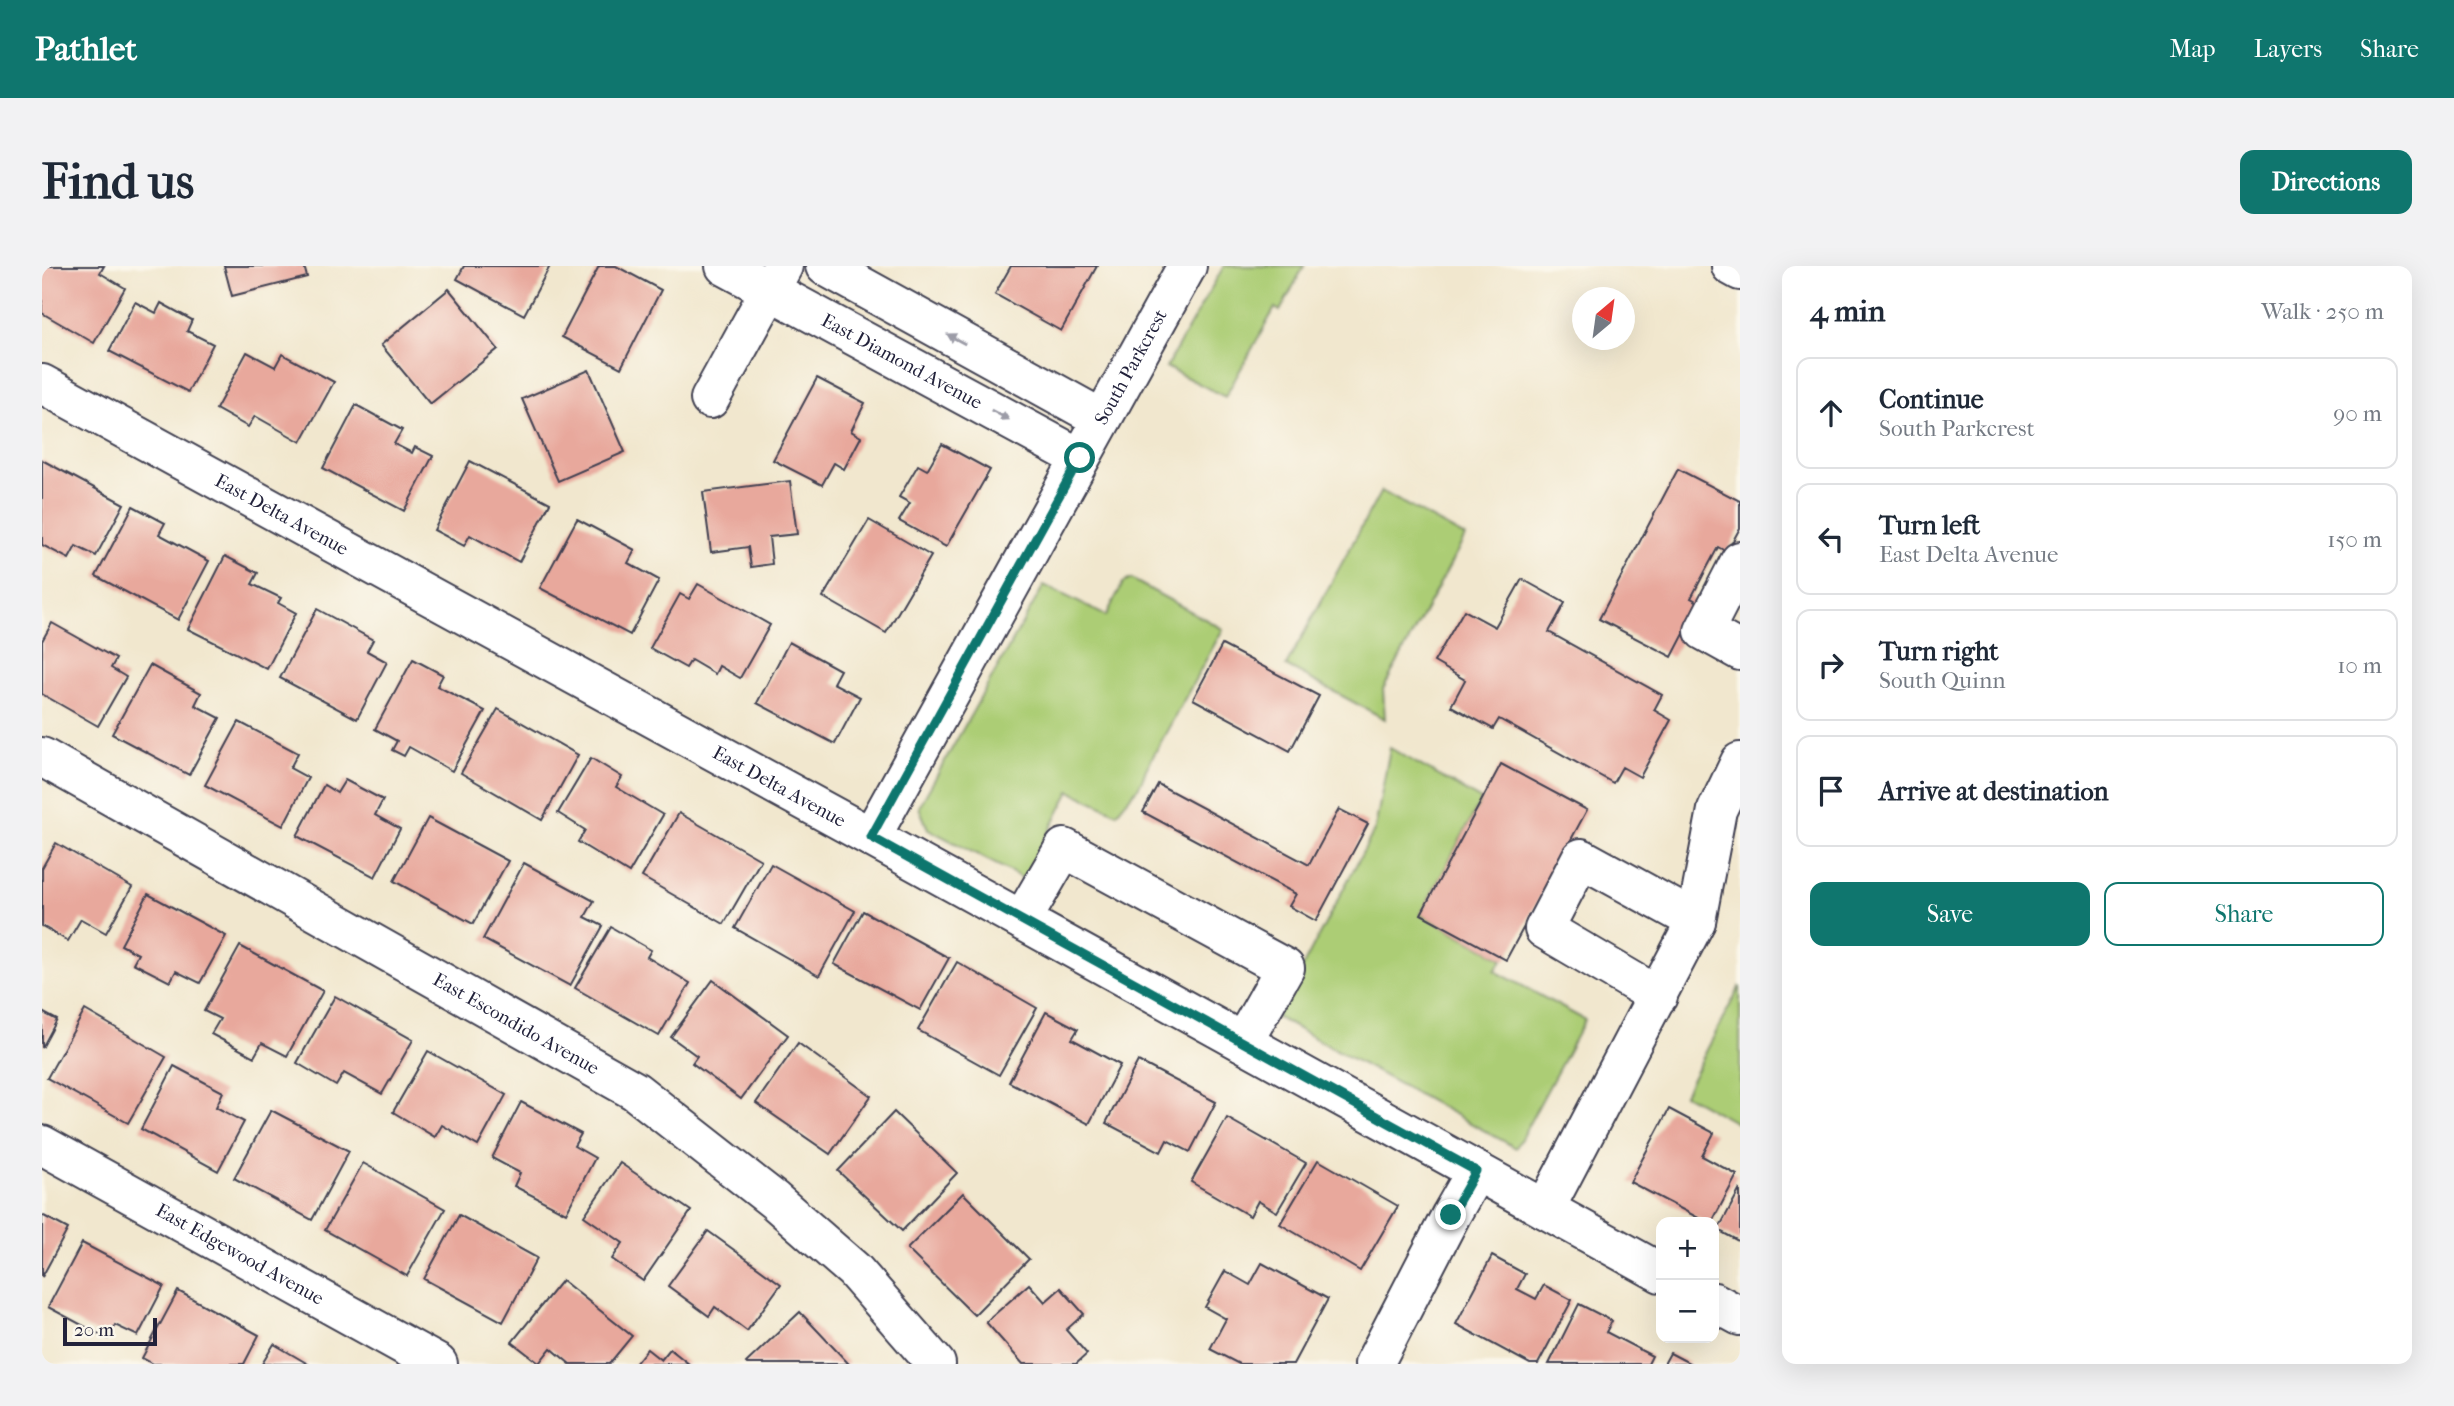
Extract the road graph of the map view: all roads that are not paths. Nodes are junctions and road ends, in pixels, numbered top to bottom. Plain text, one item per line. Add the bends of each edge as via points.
1 (725, 266) edge
2 (825, 266) edge
3 (1187, 266) edge
4 (1731, 266) edge
5 (1740, 271) edge
6 (776, 278) edge
7 (42, 384) edge
8 (710, 400) dead end
9 (1102, 419) junction
10 (1080, 458) junction
11 (1740, 561) edge
12 (1740, 651) edge
13 (42, 757) edge
14 (1740, 762) edge
15 (871, 837) junction
16 (1022, 920) junction
17 (1696, 921) junction
18 (1658, 996) junction
19 (1243, 1042) junction
20 (42, 1145) edge
21 (1476, 1171) junction
22 (1545, 1209) junction
23 (1656, 1270) edge
24 (1719, 1304) edge
25 (1740, 1316) edge
26 (438, 1364) edge
27 (936, 1364) edge
28 (1374, 1364) edge

1 - 6 street, East Diamond Avenue
9 -> 2 street
3 - 9 street, South Parkcrest
4 - 5 street
6 - 8 street
6 -> 10 street, East Diamond Avenue
7 - 15 street, East Delta Avenue
9 - 10 street, South Parkcrest
10 - 15 street, South Parkcrest
11 - 12 street via 1704,631
13 - 27 street, East Escondido Avenue via 635,1091 774,1200 854,1270
14 - 17 street via 1717,810
15 - 16 street, East Delta Avenue
16 - 19 street, East Delta Avenue
16 - 19 street via 1064,848 1285,968
17 - 18 street
17 - 18 street via 1581,858 1544,929
18 - 22 street
19 - 21 street, East Delta Avenue
20 - 26 street, East Edgewood Avenue
21 - 22 street, East Delta Avenue
21 - 28 street
22 - 23 street, East Delta Avenue
24 - 25 street

